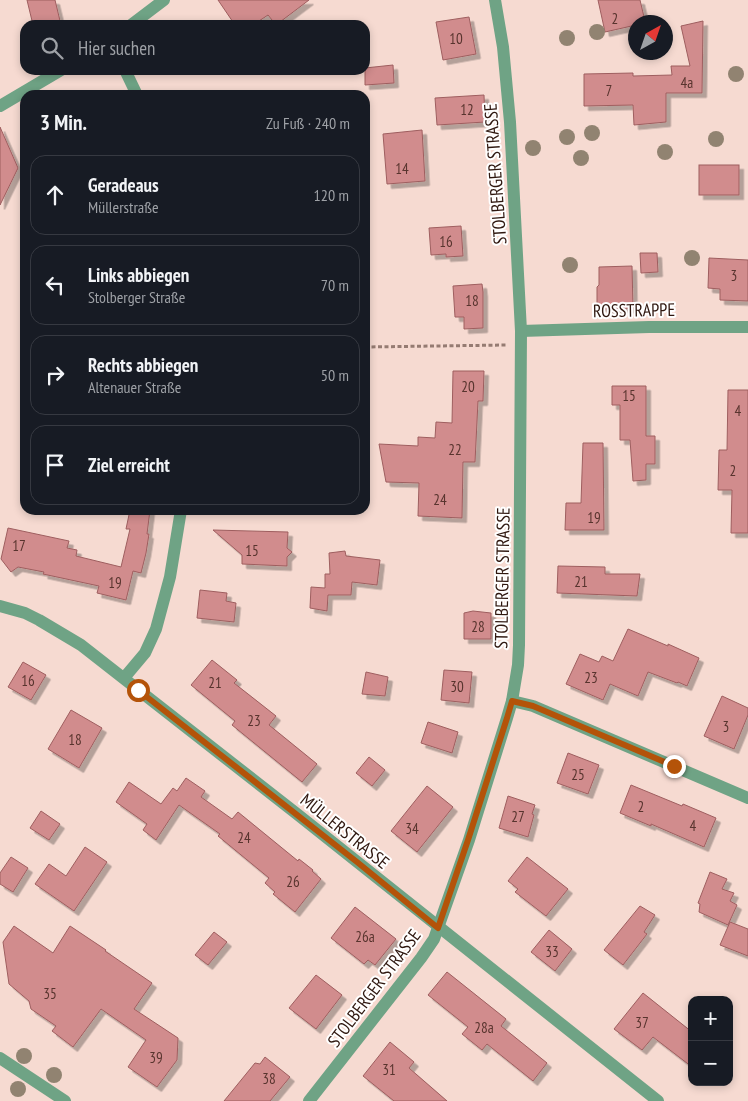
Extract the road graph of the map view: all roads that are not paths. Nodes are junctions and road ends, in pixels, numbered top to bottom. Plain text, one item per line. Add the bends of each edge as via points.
1 (164, 0) edge
2 (495, 0) edge
3 (137, 20) edge
4 (53, 75) edge
5 (127, 75) edge
6 (27, 90) edge
7 (135, 90) edge
8 (20, 94) edge
9 (0, 106) edge
10 (748, 327) edge
11 (522, 331) junction
12 (180, 515) edge
13 (0, 606) edge
14 (124, 678) junction
15 (512, 701) junction
16 (748, 798) edge
17 (438, 928) junction
18 (0, 1058) edge
19 (65, 1101) edge
20 (309, 1101) edge
21 (658, 1101) edge

1 - 3 street
2 - 11 street, STOLBERGER STRASSE via 510,122
4 - 6 street
5 - 7 street
8 - 9 street
10 - 11 street, ROSSTRAPPE
11 - 15 street, STOLBERGER STRASSE via 519,645
12 - 14 street via 170,577 156,629 145,654
13 - 14 street, MÜLLERSTRASSE via 39,620
14 - 17 street, MÜLLERSTRASSE
15 - 16 street via 533,706
15 - 17 street, STOLBERGER STRASSE
17 - 20 street, STOLBERGER STRASSE via 422,958
17 - 21 street, MÜLLERSTRASSE
18 - 19 street

